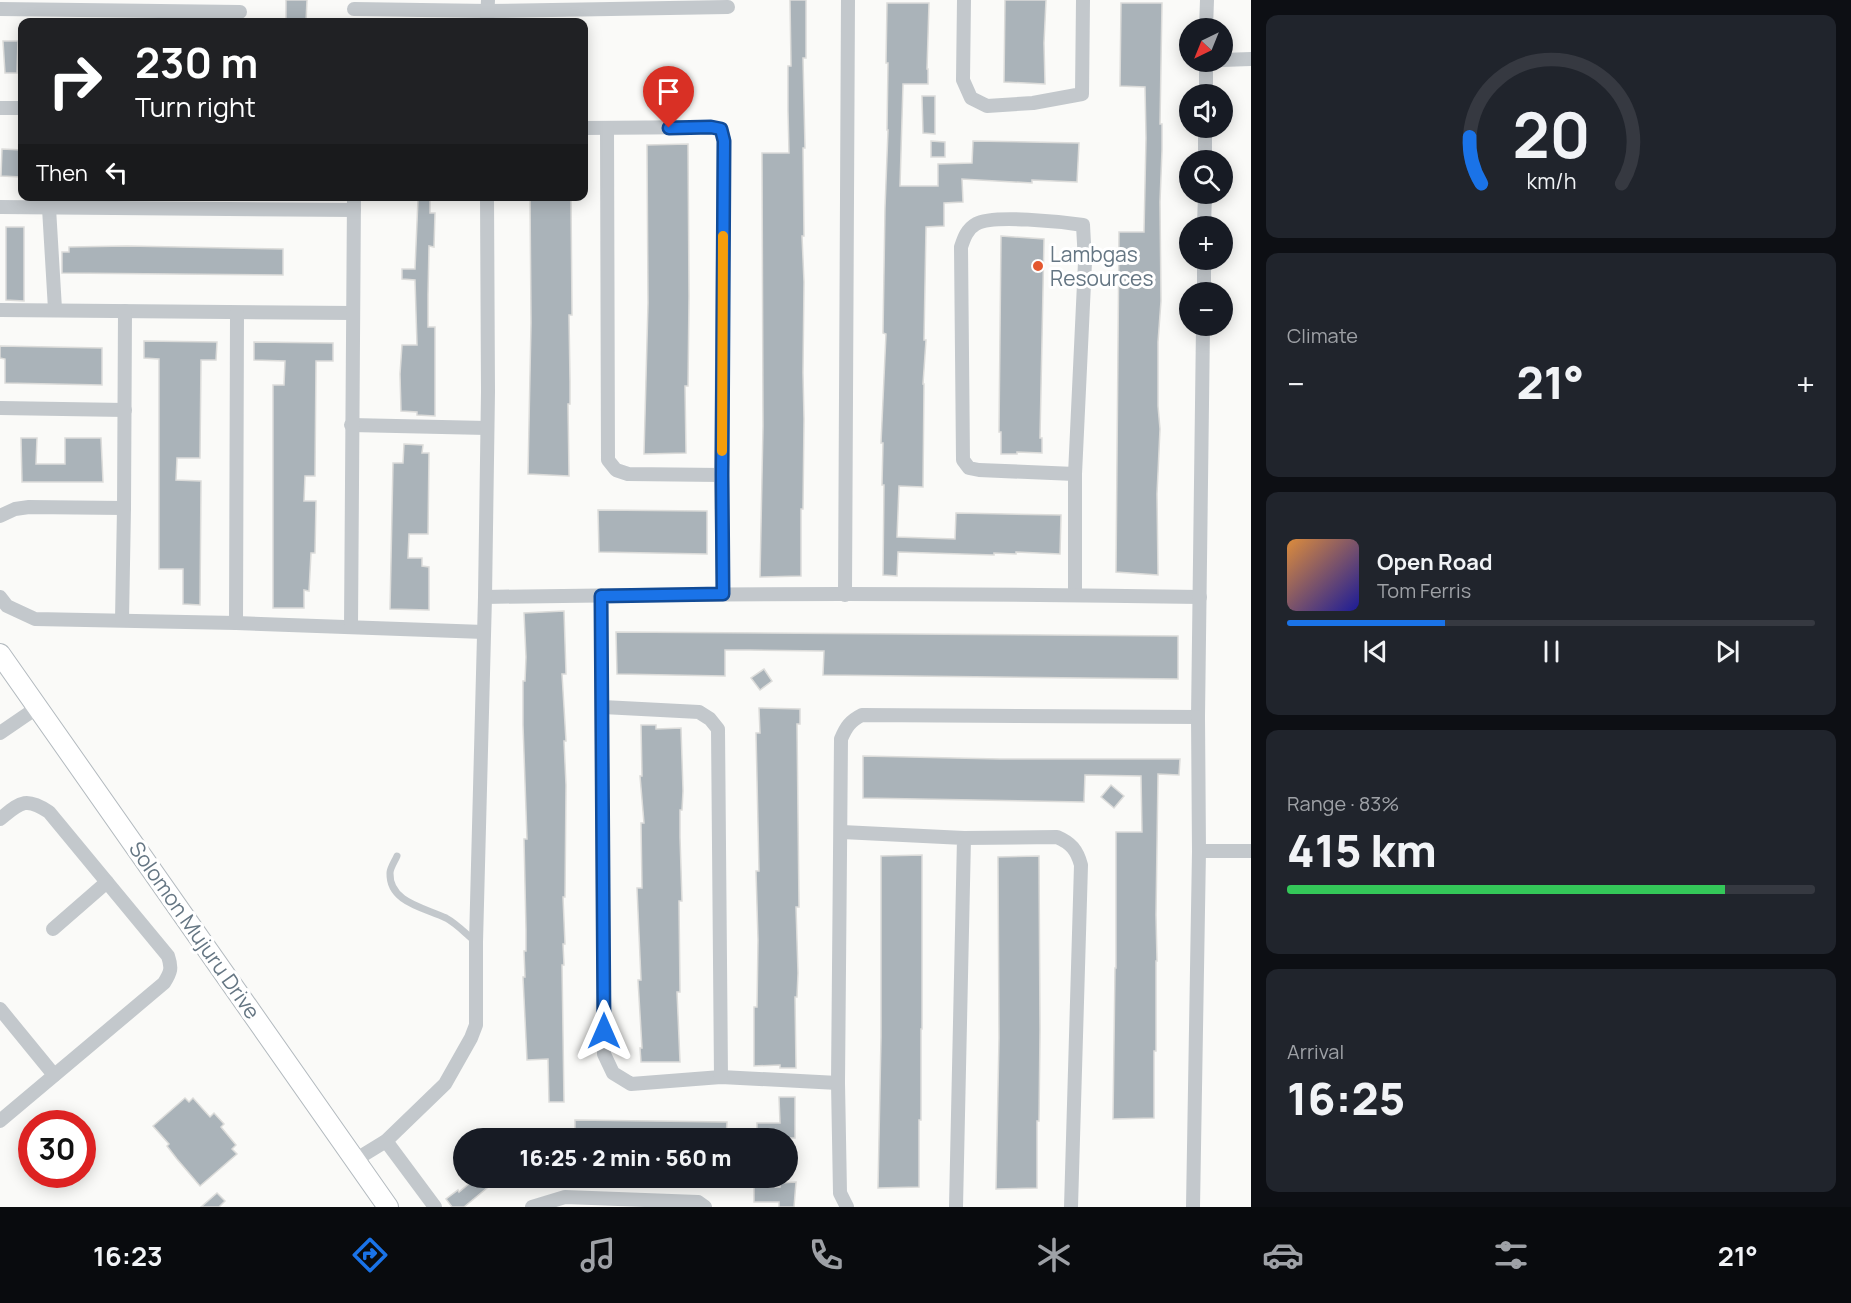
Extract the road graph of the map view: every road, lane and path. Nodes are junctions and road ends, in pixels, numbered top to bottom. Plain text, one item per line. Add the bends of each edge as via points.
1 (848, 0) edge
2 (964, 0) edge
3 (1083, 0) edge
4 (1207, 0) edge
5 (26, 5) edge
6 (126, 5) edge
7 (728, 7) dead end
8 (0, 9) edge
9 (354, 10) edge
10 (240, 11) edge
11 (488, 11) edge
12 (1206, 18) edge
13 (1251, 59) edge
14 (1233, 60) edge
15 (0, 108) edge
16 (18, 108) edge
17 (588, 128) edge
18 (607, 128) junction
19 (487, 201) edge
20 (239, 203) edge
21 (354, 203) edge
22 (0, 207) edge
23 (49, 208) junction
24 (55, 309) junction
25 (0, 310) edge
26 (125, 311) junction
27 (353, 312) junction
28 (237, 313) junction
29 (1203, 336) edge
30 (0, 408) edge
31 (125, 410) junction
32 (351, 425) junction
33 (488, 428) junction
34 (1075, 474) junction
35 (722, 475) junction
36 (124, 508) junction
37 (0, 516) edge
38 (723, 594) junction
39 (845, 595) junction
40 (1076, 595) junction
41 (601, 596) junction
42 (0, 597) edge
43 (485, 597) junction
44 (1200, 597) junction
45 (122, 620) junction
46 (236, 622) junction
47 (351, 627) junction
48 (484, 632) junction
49 (0, 654) edge
50 (38, 707) junction
51 (603, 707) junction
52 (1198, 717) junction
53 (0, 733) edge
54 (0, 819) edge
55 (842, 832) junction
56 (964, 838) junction
57 (1199, 851) junction
58 (1251, 851) edge
59 (397, 856) dead end
60 (107, 882) junction
61 (53, 929) dead end
62 (476, 942) junction
63 (0, 1010) edge
64 (54, 1075) junction
65 (722, 1077) junction
66 (838, 1083) junction
67 (0, 1120) edge
68 (386, 1141) junction
69 (355, 1160) junction
70 (388, 1207) edge
71 (435, 1207) edge
72 (532, 1207) edge
73 (705, 1207) edge
74 (847, 1207) edge
75 (956, 1207) edge
76 (1071, 1207) edge
77 (1193, 1207) edge

1 - 39 street
2 - 3 street via 963,80 971,98 987,106 1082,94
4 - 12 street
5 - 6 street
5 - 8 street
6 - 10 street
7 - 11 street
9 - 11 street
13 - 14 street
15 - 16 street
17 - 18 street
18 - 35 street via 608,460 616,470 628,474
18 - 35 street via 721,129
19 - 33 street
20 - 21 street
20 - 23 street
21 - 27 street
22 - 23 street
23 - 24 street
24 - 25 street
24 - 26 street
26 - 28 street
26 - 31 street
27 - 28 street
27 - 32 street
28 - 46 street
29 - 44 street
30 - 31 street
31 - 36 street
32 - 33 street
32 - 47 street
33 - 43 street
34 - 34 street via 979,470 969,468 963,460 961,247 966,233 975,224 987,220 1083,225
34 - 40 street
35 - 38 street
36 - 37 street via 29,507
36 - 45 street
38 - 39 street
38 - 41 street
39 - 40 street
40 - 44 street
41 - 43 street
41 - 51 street
42 - 45 street via 7,606 35,619
43 - 48 street
44 - 52 street
45 - 46 street
46 - 47 street
47 - 48 street
48 - 62 street
49 - 50 street, Solomon Mujuru Drive
50 - 53 street
50 - 69 street, Solomon Mujuru Drive
51 - 65 street via 699,712 718,729
51 - 65 street via 604,1054 614,1073 631,1084
52 - 55 street via 862,715 853,719 841,739
52 - 57 street
54 - 60 street via 20,803 35,802 49,812
55 - 56 street
55 - 66 street
56 - 75 street
56 - 76 street via 1057,837 1077,852 1081,865
57 - 58 street
57 - 77 street
59 - 62 lane via 390,873 394,890 407,902 457,925
60 - 61 street
60 - 64 street via 168,956 170,974
62 - 68 street via 476,1025 471,1038 445,1084
63 - 64 street
64 - 67 street
65 - 66 street
66 - 74 street via 840,1194
68 - 69 street
68 - 71 street
69 - 70 street, Solomon Mujuru Drive
72 - 73 street via 565,1197 698,1202

